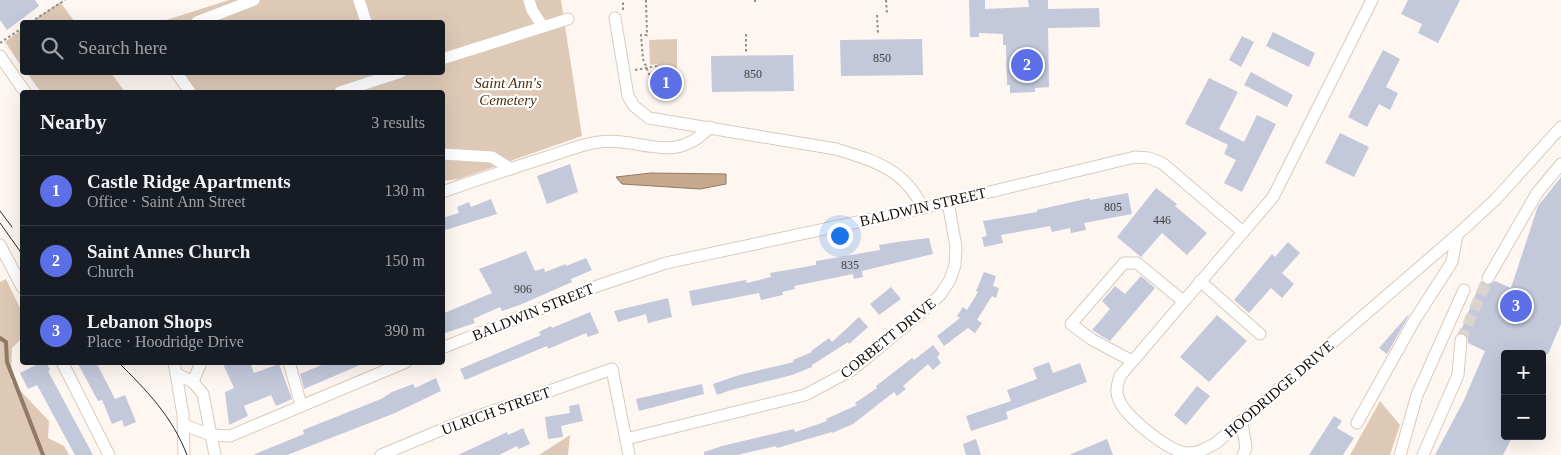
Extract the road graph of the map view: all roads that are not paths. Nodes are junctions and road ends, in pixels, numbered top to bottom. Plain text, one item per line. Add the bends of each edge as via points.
1 (254, 0) edge
2 (359, 0) edge
3 (529, 0) edge
4 (1372, 0) edge
5 (615, 18) dead end
6 (568, 19) dead end
7 (202, 20) edge
8 (365, 20) edge
9 (542, 27) junction
10 (0, 56) edge
11 (445, 58) edge
12 (178, 75) edge
13 (382, 76) edge
14 (24, 90) edge
15 (189, 90) edge
16 (345, 90) edge
17 (710, 127) junction
18 (1561, 128) edge
19 (445, 154) edge
20 (1561, 164) edge
21 (511, 169) junction
22 (445, 191) edge
23 (948, 202) junction
24 (923, 208) junction
25 (1243, 232) junction
26 (1457, 235) junction
27 (0, 245) edge
28 (1488, 278) tunnel mouth
29 (1200, 281) junction
30 (20, 283) edge
31 (1464, 290) dead end
32 (1183, 301) junction
33 (1260, 334) dead end
34 (1461, 340) tunnel mouth
35 (445, 347) edge
36 (1132, 362) junction
37 (64, 365) edge
38 (200, 365) edge
39 (290, 365) edge
40 (399, 365) edge
41 (176, 368) edge
42 (193, 382) junction
43 (302, 404) junction
44 (1242, 422) junction
45 (1357, 423) dead end
46 (184, 425) junction
47 (211, 435) junction
48 (626, 439) junction
49 (110, 455) edge
50 (184, 455) edge
51 (215, 455) edge
52 (381, 455) edge
53 (629, 455) edge
54 (1243, 455) edge
55 (1400, 455) edge
56 (1422, 455) edge

1 - 7 street
2 - 8 street
3 - 9 street
4 - 25 street, HOODRIDGE DRIVE via 1273,198
5 - 17 street via 628,96 634,106 649,118 659,121
6 - 9 street
9 - 11 street
10 - 14 street
12 - 15 street
13 - 16 street
17 - 21 street via 702,136 677,147 599,142
17 - 24 street via 860,156 901,177
18 - 26 street, HOODRIDGE DRIVE via 1496,199
19 - 21 street via 492,158
20 - 28 street via 1536,192
21 - 22 street
23 - 24 street, BALDWIN STREET
23 - 25 street, BALDWIN STREET via 1121,160 1149,158 1174,172
23 - 48 street, CORBETT DRIVE via 956,246 950,280 940,295 852,370 806,394
24 - 35 street, BALDWIN STREET via 666,263 600,284
25 - 29 street, HOODRIDGE DRIVE
26 - 44 street, HOODRIDGE DRIVE
26 - 45 street via 1452,262 1414,321
27 - 30 street
29 - 32 street, HOODRIDGE DRIVE
29 - 33 street
31 - 55 street via 1417,395
32 - 36 street, HOODRIDGE DRIVE
32 - 36 street via 1137,263 1124,263 1071,324
34 - 56 street via 1458,375
36 - 44 street, HOODRIDGE DRIVE via 1120,376 1116,389 1119,401 1126,412 1166,445 1186,453 1201,451
37 - 49 street
38 - 42 street
39 - 43 street
40 - 43 street
41 - 42 street
41 - 46 street
42 - 47 street via 203,394
43 - 47 street via 230,436
44 - 54 street via 1246,448
46 - 47 street
46 - 50 street
47 - 51 street
48 - 52 street, ULRICH STREET via 612,369 453,425
48 - 53 street

